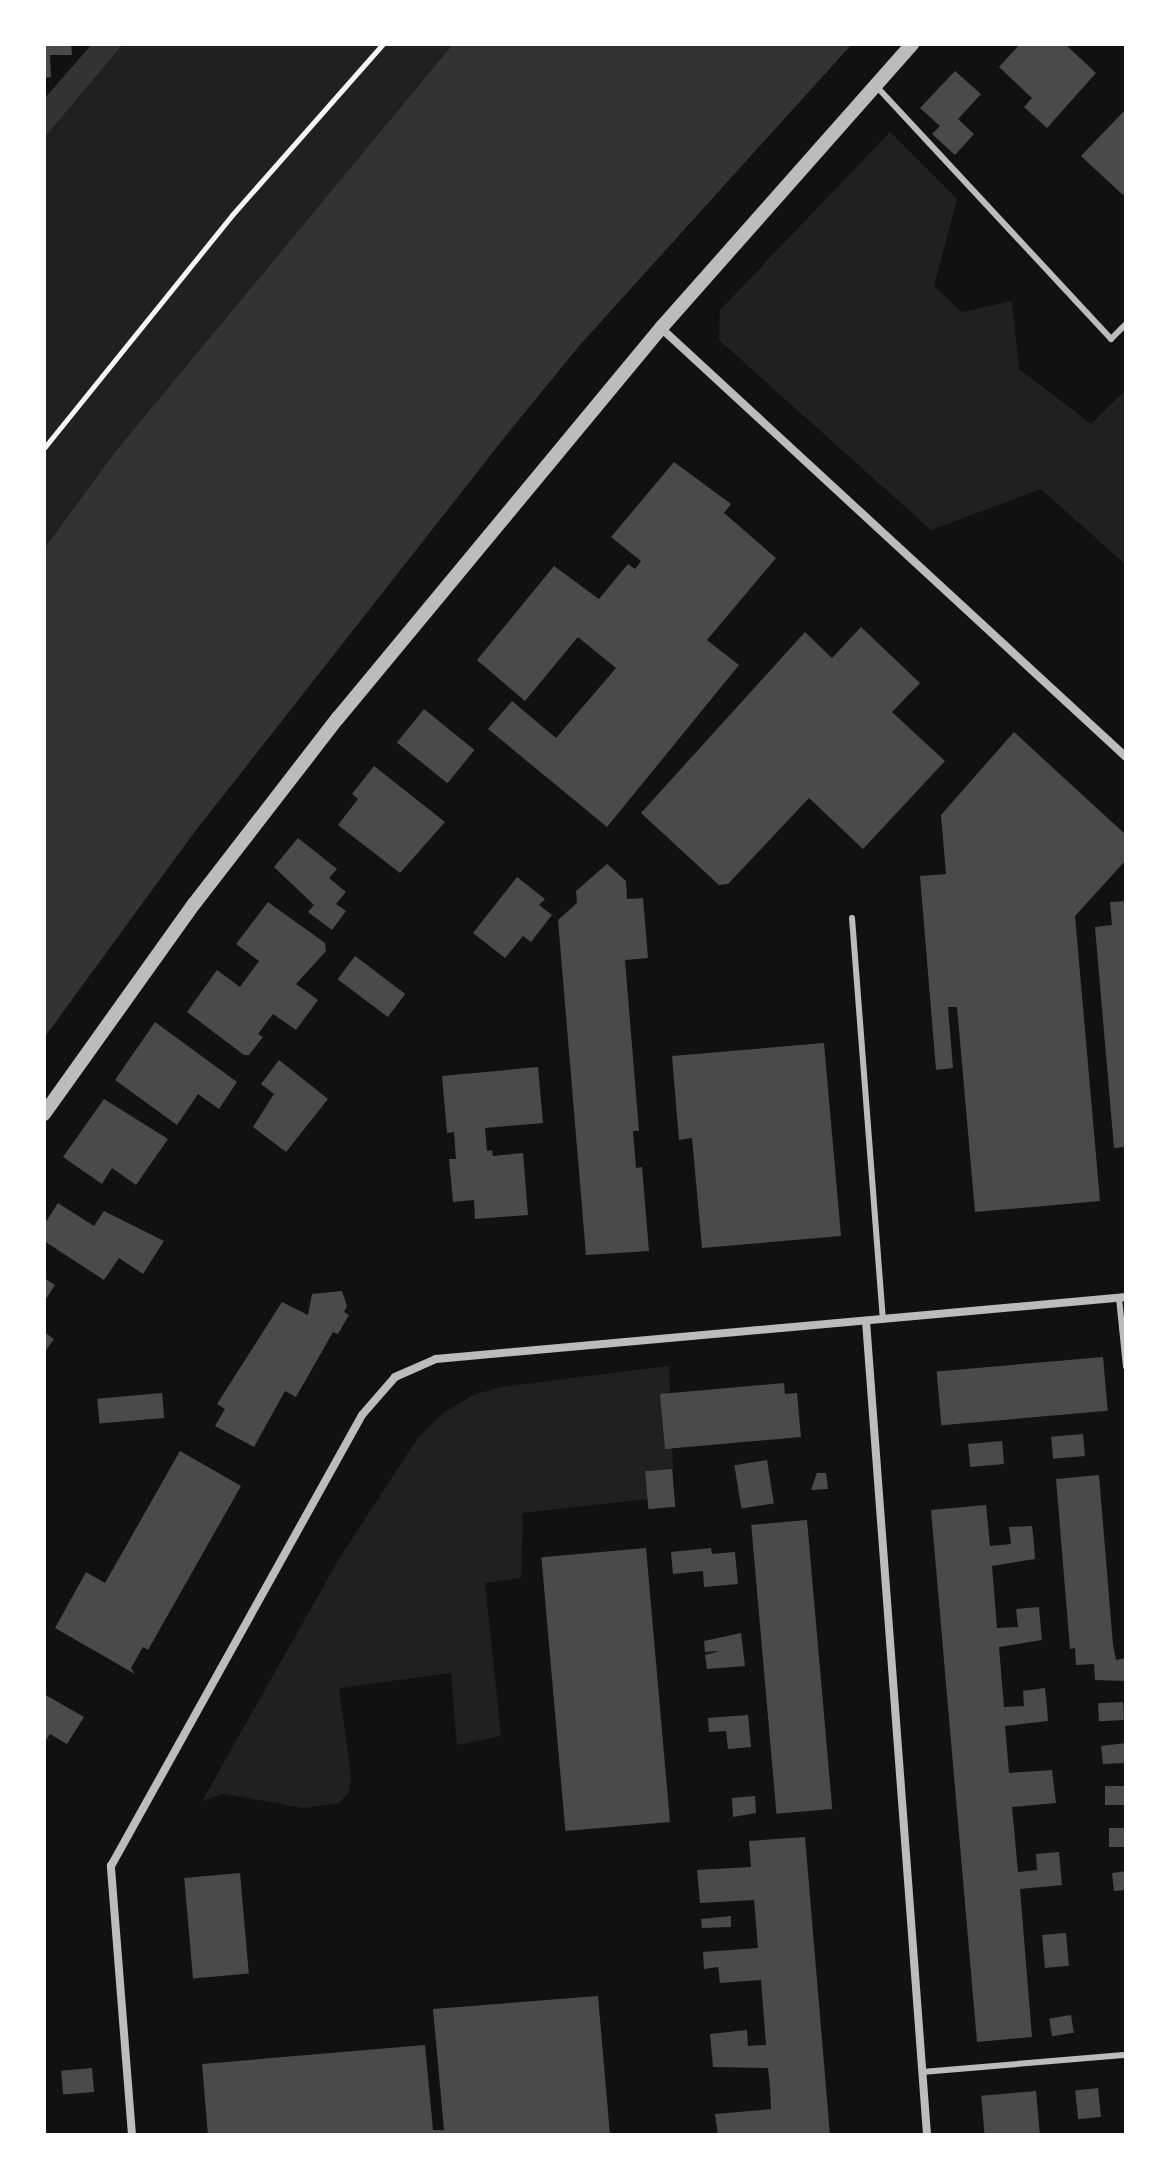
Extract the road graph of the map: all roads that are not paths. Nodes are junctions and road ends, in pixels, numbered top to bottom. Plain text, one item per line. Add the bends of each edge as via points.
1 (912, 44) edge
2 (874, 85) junction
3 (1126, 324) edge
4 (661, 328) junction
5 (1126, 757) edge
6 (852, 918) dead end
7 (44, 1114) edge
8 (1122, 1298) edge
9 (883, 1320) junction
10 (866, 1321) junction
11 (1126, 1367) edge
12 (1126, 2055) edge
13 (922, 2072) junction
14 (132, 2135) edge
15 (927, 2135) edge

1 - 2 street
2 - 3 lane via 1111,339
2 - 4 street
4 - 5 street
4 - 7 street via 338,718 194,904
6 - 9 lane
8 - 9 street
8 - 11 lane
9 - 10 street
10 - 13 street
10 - 14 street via 436,1359 395,1377 362,1415 111,1866
12 - 13 lane
13 - 15 street

